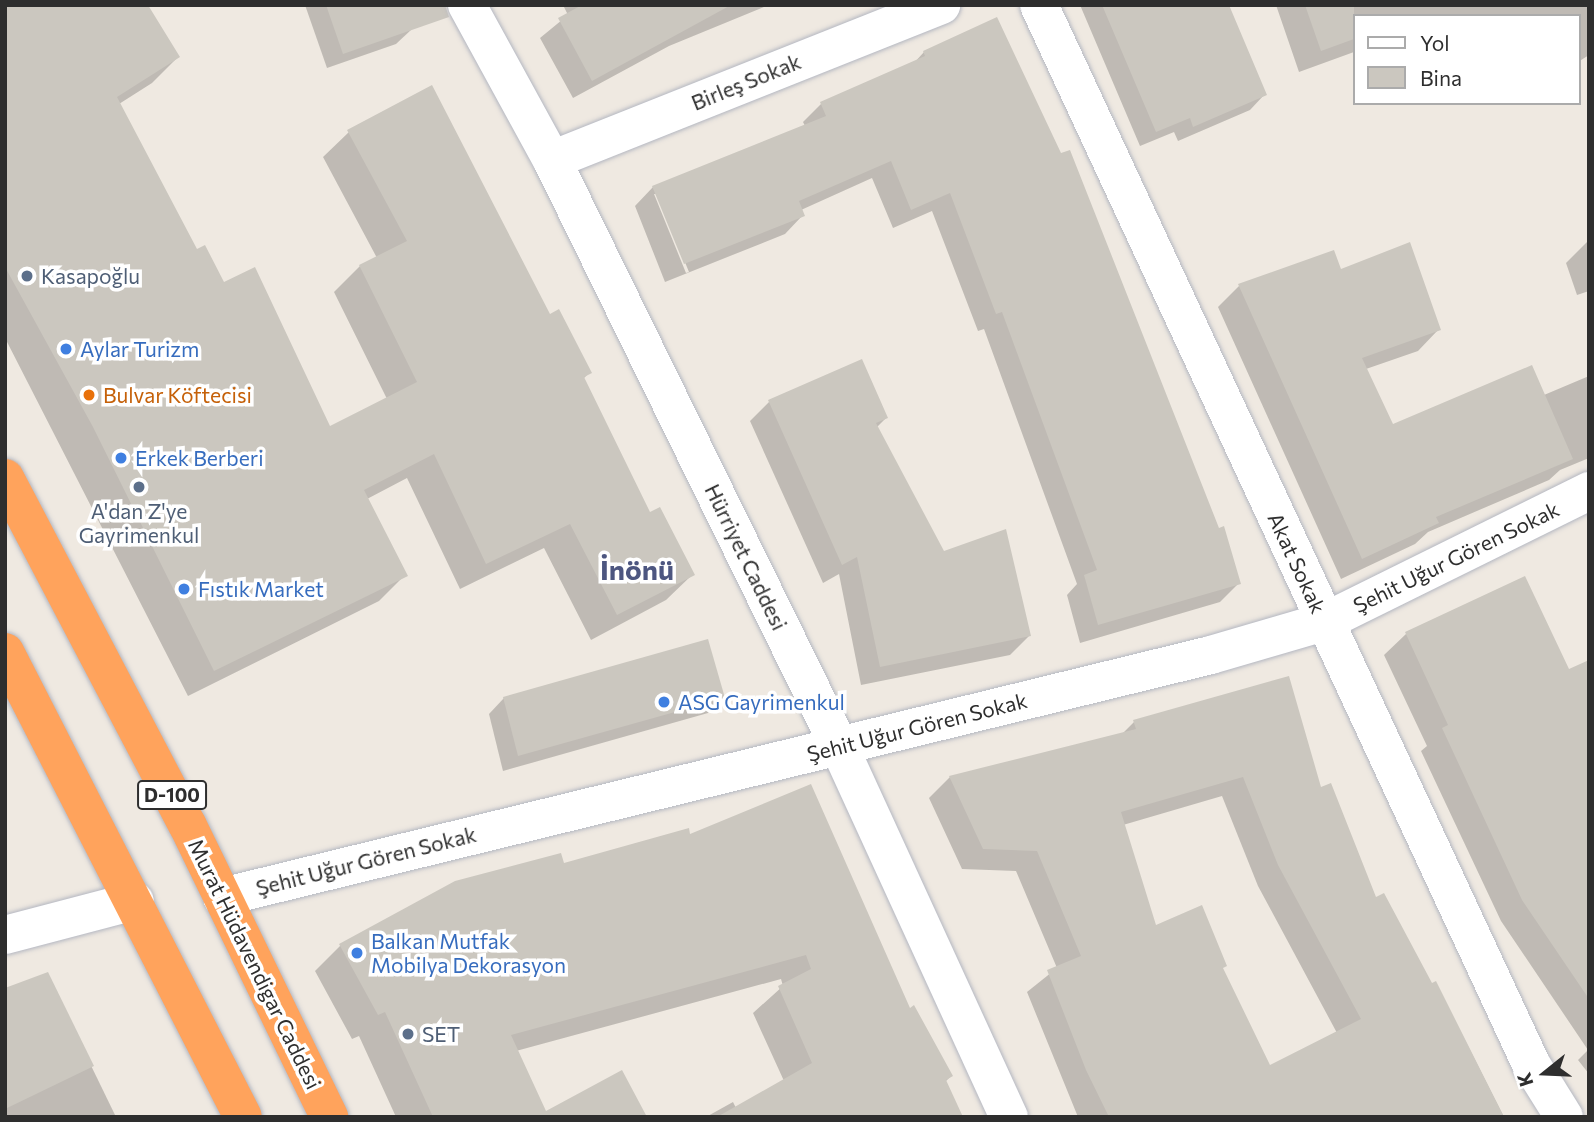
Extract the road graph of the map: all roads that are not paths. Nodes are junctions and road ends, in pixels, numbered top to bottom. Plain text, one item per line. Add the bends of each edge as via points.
1 (467, 5) edge
2 (941, 5) edge
3 (1039, 5) edge
4 (552, 160) junction
5 (5, 478) edge
6 (1589, 491) edge
7 (1324, 622) junction
8 (5, 652) edge
9 (839, 746) junction
10 (222, 897) junction
11 (135, 901) junction
12 (5, 935) edge
13 (243, 1117) edge
14 (330, 1117) edge
15 (1009, 1117) edge
16 (1564, 1117) edge

1 - 4 street, Hürriyet Caddesi
2 - 4 street, Birleş Sokak
3 - 7 street, Akat Sokak
4 - 9 street, Hürriyet Caddesi
5 - 10 highway, Murat Hüdavendigar Caddesi / D-100
6 - 7 street, Şehit Uğur Gören Sokak
7 - 9 street, Şehit Uğur Gören Sokak via 1211,655
7 - 16 street, Akat Sokak via 1531,1064
8 - 11 highway
9 - 10 street, Şehit Uğur Gören Sokak
9 - 15 street, Hürriyet Caddesi
10 - 14 highway, Murat Hüdavendigar Caddesi / D-100
11 - 12 street
11 - 13 highway

